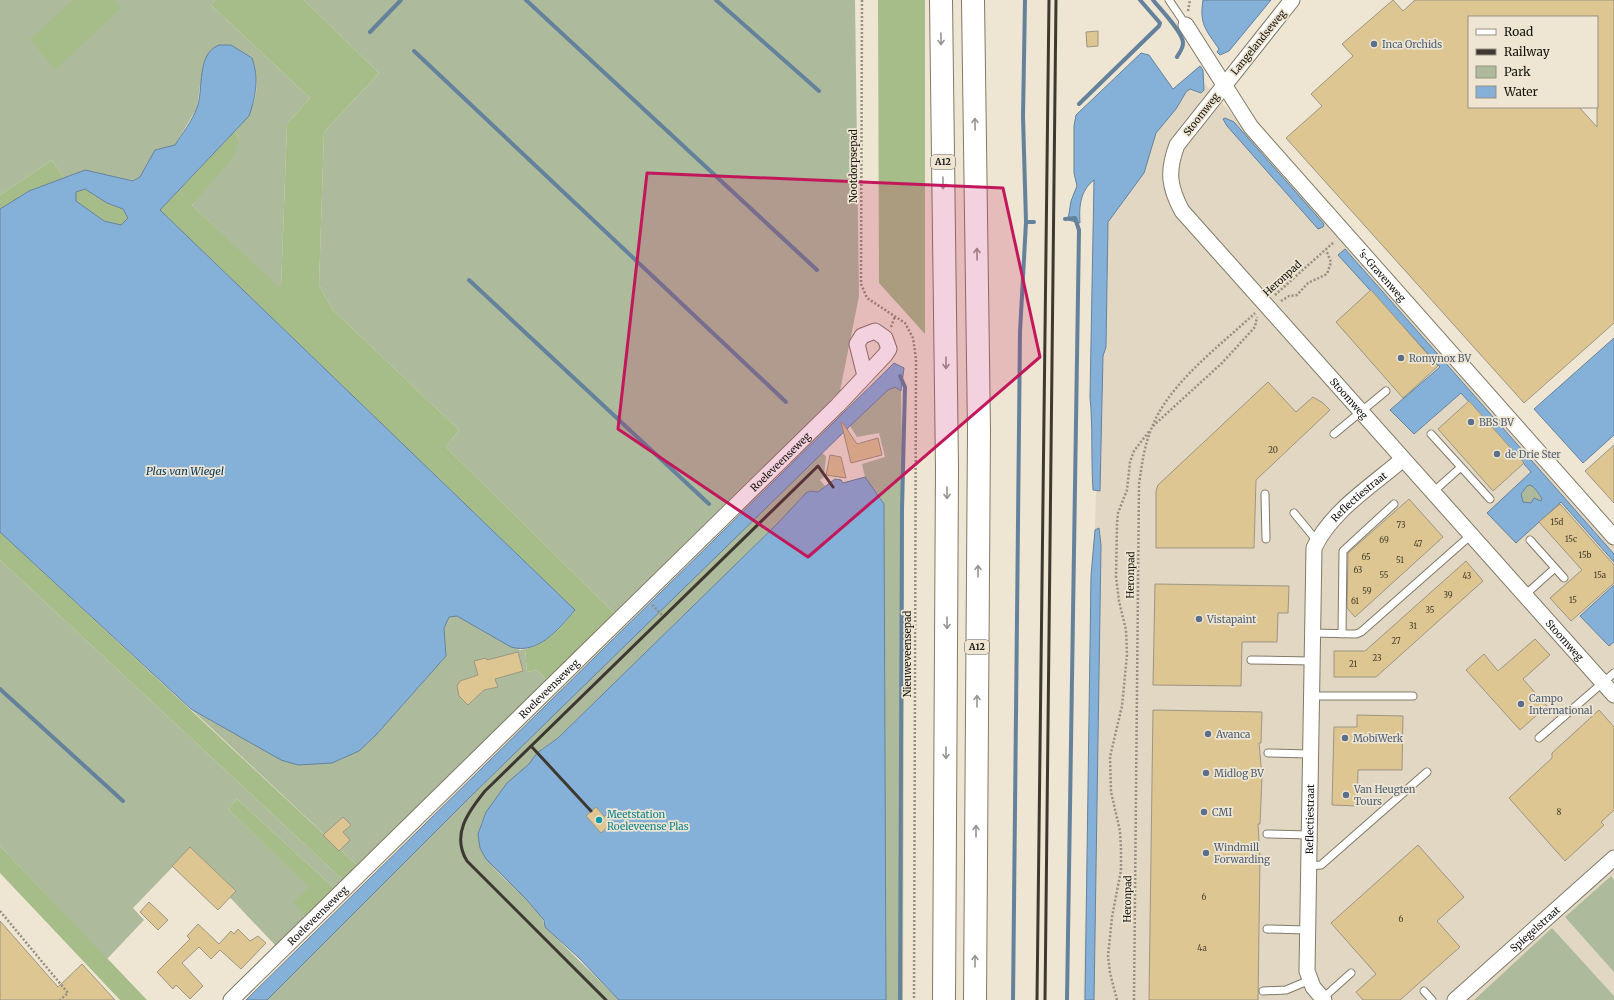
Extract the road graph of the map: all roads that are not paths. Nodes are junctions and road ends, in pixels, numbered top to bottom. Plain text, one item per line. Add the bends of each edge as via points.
1 (941, 0) edge
2 (974, 0) edge
3 (1170, 0) edge
4 (1292, 0) edge
5 (1186, 25) joint
6 (1224, 84) junction
7 (865, 376) dead end
8 (1386, 391) dead end
9 (1361, 412) junction
10 (1334, 434) dead end
11 (1431, 434) dead end
12 (1403, 459) junction
13 (1461, 467) junction
14 (1433, 492) junction
15 (1265, 494) dead end
16 (1490, 499) dead end
17 (1394, 504) dead end
18 (1294, 513) dead end
19 (1471, 535) junction
20 (1614, 537) edge
21 (1266, 539) dead end
22 (1530, 540) dead end
23 (1318, 541) junction
24 (1555, 568) junction
25 (1564, 578) dead end
26 (1525, 595) junction
27 (1313, 633) junction
28 (1342, 634) junction
29 (1251, 660) dead end
30 (1312, 661) junction
31 (1614, 673) edge
32 (1603, 683) junction
33 (1614, 695) edge
34 (1312, 696) junction
35 (1413, 696) dead end
36 (1539, 738) dead end
37 (1268, 753) dead end
38 (1310, 754) junction
39 (1427, 772) dead end
40 (1267, 834) dead end
41 (1309, 835) junction
42 (1614, 858) edge
43 (1308, 866) junction
44 (1267, 929) dead end
45 (1307, 930) junction
46 (1351, 973) dead end
47 (1310, 980) junction
48 (1263, 991) dead end
49 (1424, 992) dead end
50 (1323, 999) edge
51 (231, 1000) edge
52 (944, 1000) edge
53 (975, 1000) edge
54 (1432, 1000) edge
55 (1455, 1000) edge

1 -> 52 highway, A12 via 947,460
53 -> 2 highway, A12 via 979,431
3 - 5 lane, 's-Gravenweg
4 - 6 street, Langelandseweg
5 - 6 street, 's-Gravenweg
6 - 9 street, Stoomweg via 1177,145 1171,161 1173,193 1182,211 1262,307
6 - 20 street, 's-Gravenweg via 1251,126
7 - 51 street, Roeleveenseweg
8 - 9 lane
9 - 10 lane
9 - 12 street, Stoomweg
11 - 13 lane
12 - 14 street, Stoomweg
12 - 23 street, Reflectiestraat via 1333,519
13 - 14 lane
13 - 16 lane
14 - 19 street, Stoomweg
15 - 21 lane
17 - 28 lane via 1343,551
18 - 23 lane
19 - 26 street, Stoomweg
19 - 28 lane via 1361,632
22 - 24 lane
23 - 27 street, Reflectiestraat via 1314,548
24 - 25 lane
24 - 26 lane
26 - 32 street, Stoomweg
27 - 28 lane
27 - 30 street, Reflectiestraat
29 - 30 lane
30 - 34 street, Reflectiestraat
31 - 32 lane
32 - 33 street, Stoomweg
32 - 36 lane
34 - 35 lane
34 - 38 street, Reflectiestraat
37 - 38 lane
38 - 41 street, Reflectiestraat
39 - 43 lane via 1321,865
40 - 41 lane
41 - 43 street, Reflectiestraat
42 - 55 street, Spiegelstraat
43 - 45 street, Reflectiestraat
44 - 45 lane
45 - 47 street, Reflectiestraat via 1307,971
46 - 50 lane
47 - 48 lane via 1286,990
47 - 50 street, Reflectiestraat
49 - 54 lane

